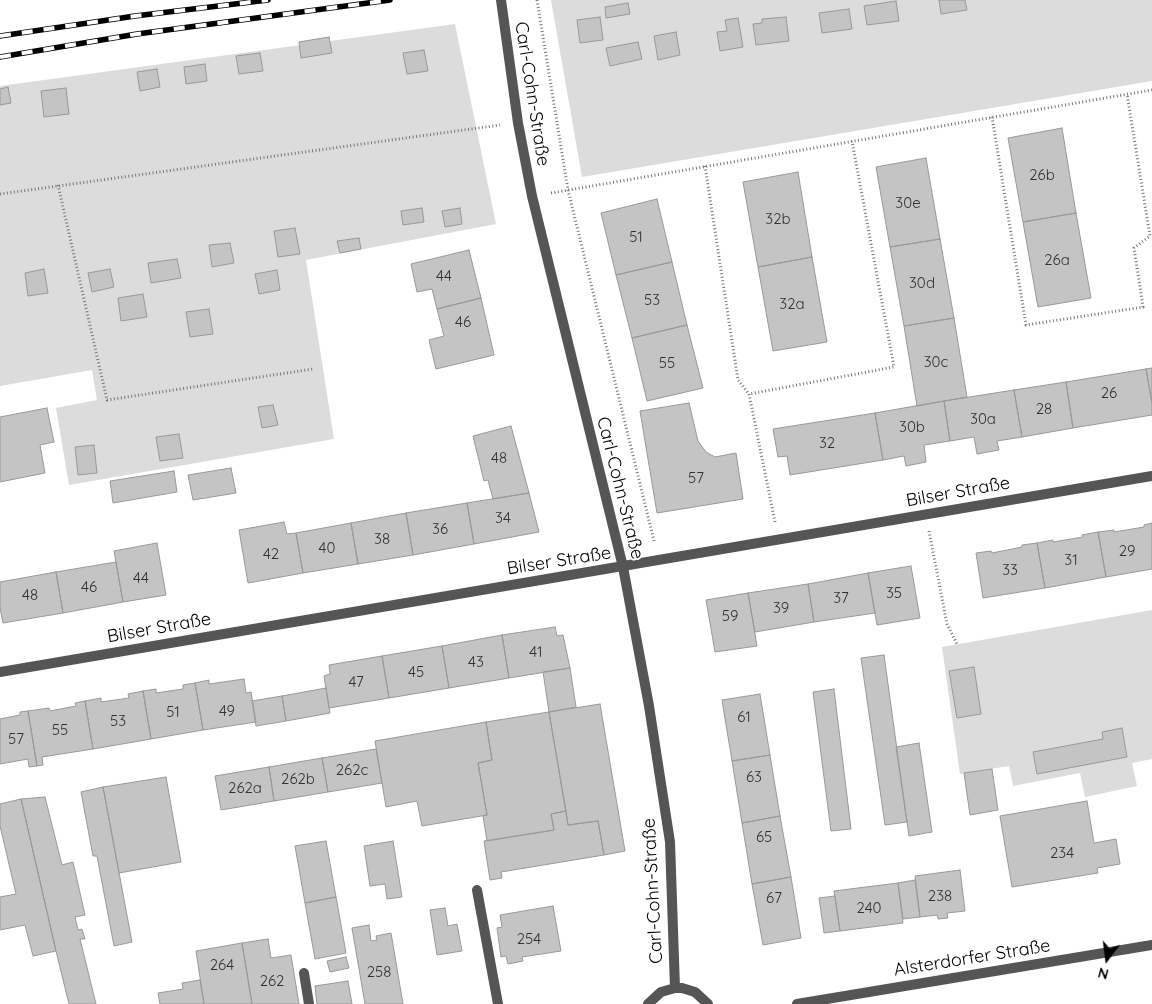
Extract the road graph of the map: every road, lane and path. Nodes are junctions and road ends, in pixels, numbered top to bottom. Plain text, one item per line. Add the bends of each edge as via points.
1 (501, 0) edge
2 (537, 0) edge
3 (1152, 90) edge
4 (1127, 94) junction
5 (992, 117) junction
6 (518, 123) junction
7 (852, 141) junction
8 (705, 166) junction
9 (58, 185) junction
10 (568, 190) junction
11 (0, 194) edge
12 (532, 196) junction
13 (313, 369) dead end
14 (749, 394) junction
15 (1152, 476) edge
16 (778, 540) junction
17 (931, 540) dead end
18 (659, 560) junction
19 (623, 567) junction
20 (958, 644) dead end
21 (0, 672) edge
22 (477, 890) dead end
23 (1152, 945) edge
24 (304, 973) dead end
25 (674, 988) junction
26 (309, 1004) edge
27 (498, 1004) edge
28 (648, 1004) edge
29 (708, 1004) edge
30 (797, 1004) edge

1 - 6 street, Carl-Cohn-Straße
2 - 10 path
3 - 4 path
4 - 5 path
4 - 5 path via 1150,236 1134,248 1142,307 1026,324
5 - 7 path
6 - 9 path
6 - 12 street, Carl-Cohn-Straße
7 - 8 path
7 - 14 path via 894,367
8 - 10 path
8 - 14 path via 738,380
9 - 11 path
9 - 13 path via 107,400
10 - 12 path
10 - 18 path
12 - 19 street, Carl-Cohn-Straße
14 - 16 path
15 - 16 street, Bilser Straße
16 - 18 street, Bilser Straße
17 - 20 path via 947,624
18 - 19 street, Bilser Straße
19 - 21 street, Bilser Straße
19 - 25 street, Carl-Cohn-Straße via 670,842
22 - 27 street
23 - 30 street, Alsterdorfer Straße
24 - 26 street
25 - 28 street via 661,992
25 - 29 street via 695,992

